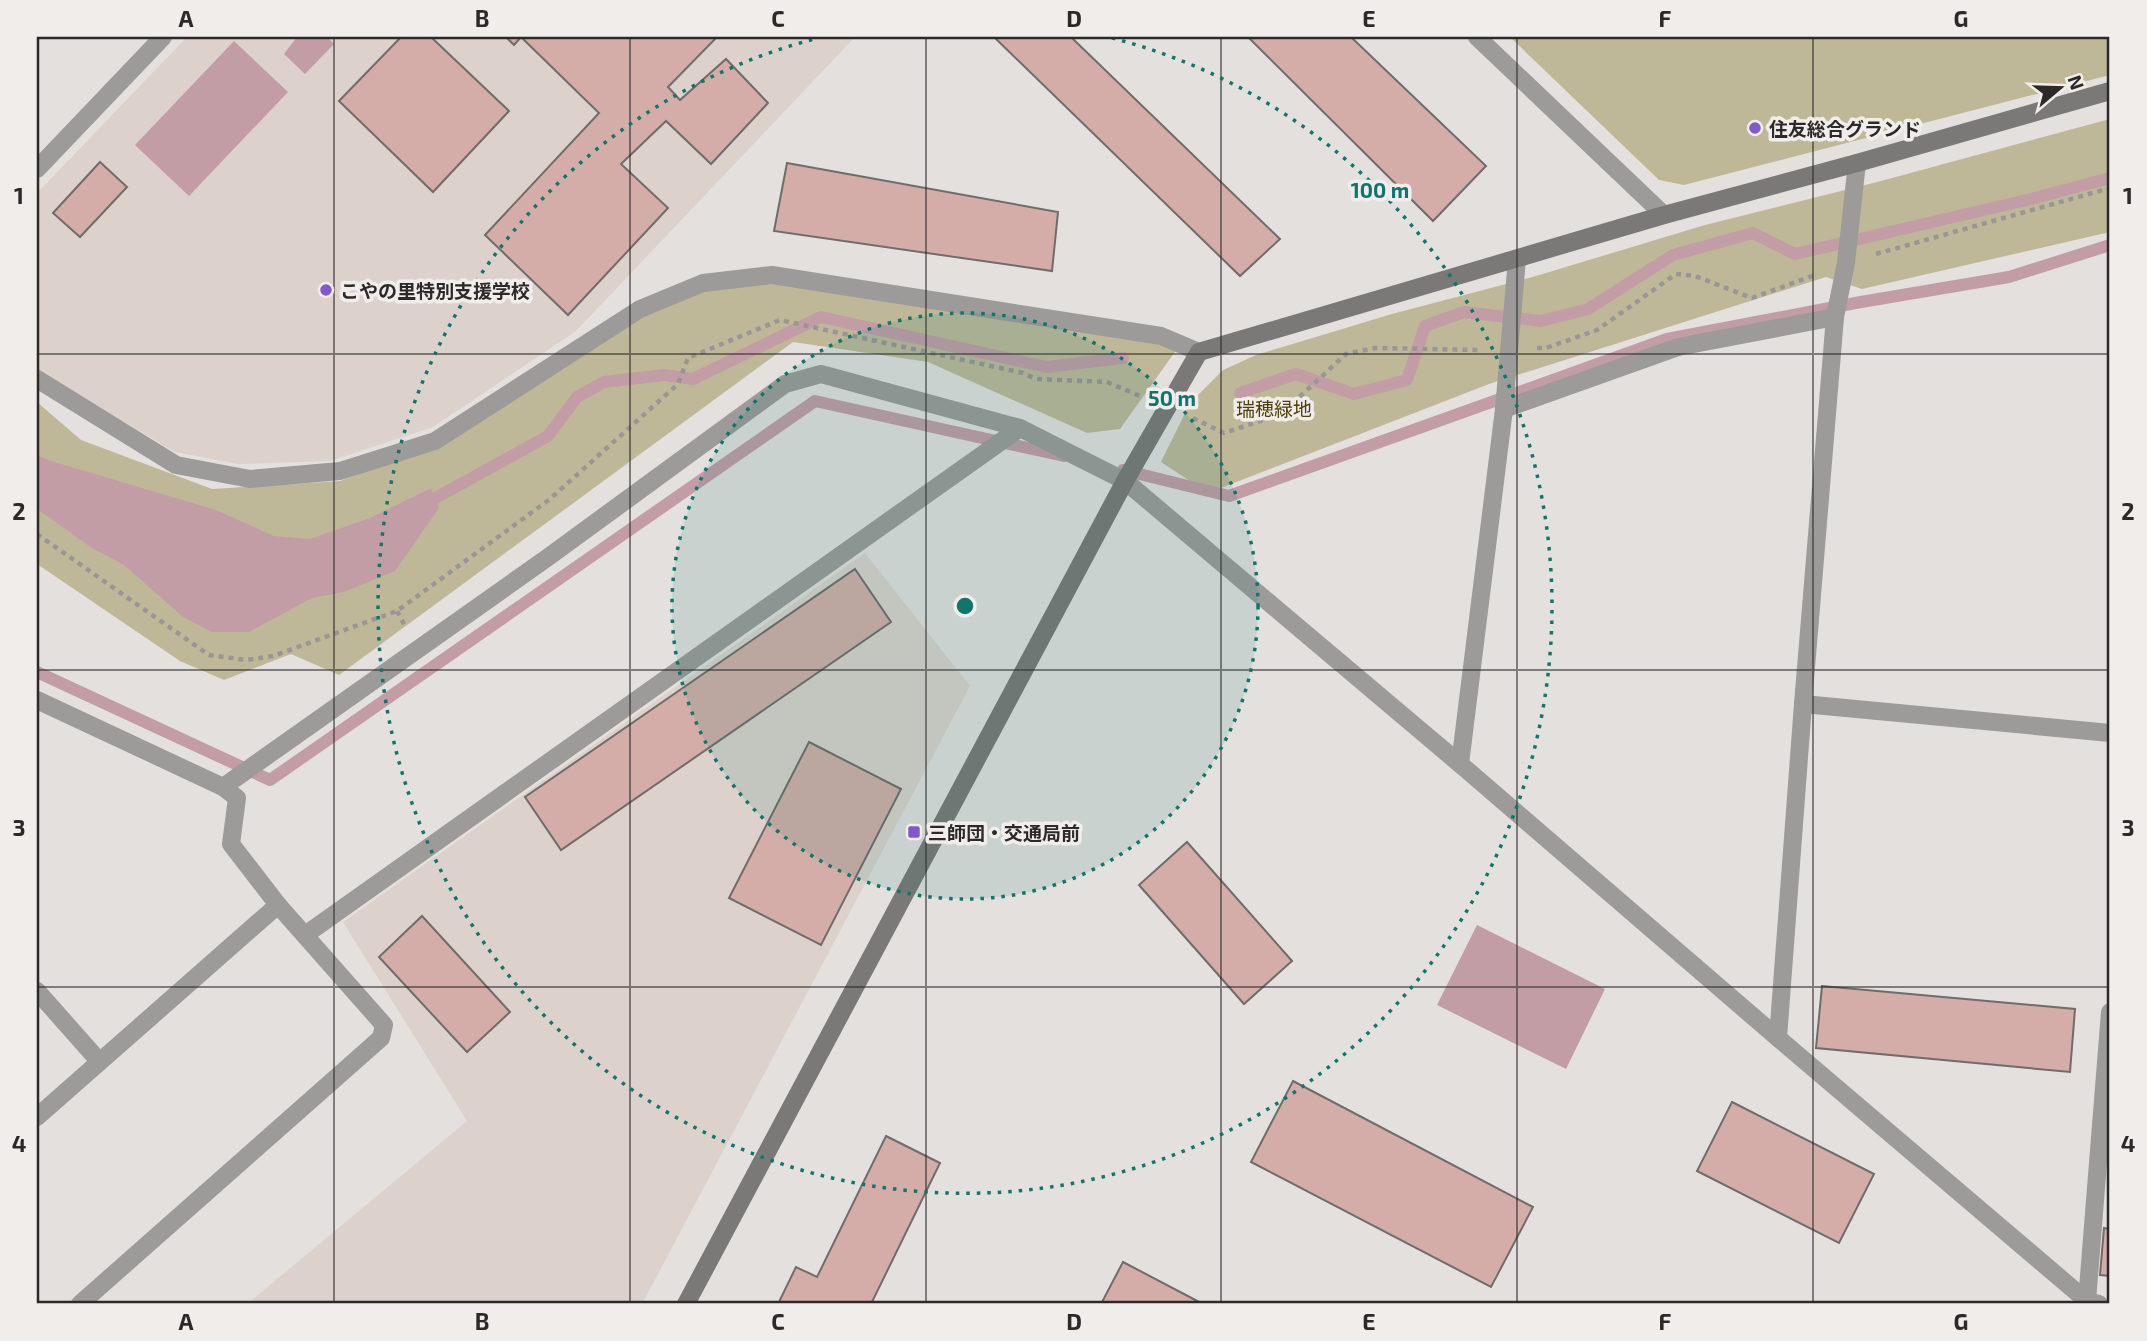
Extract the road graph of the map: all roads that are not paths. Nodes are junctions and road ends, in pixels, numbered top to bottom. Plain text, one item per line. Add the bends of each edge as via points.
1 (163, 37) edge
2 (1477, 37) edge
3 (2110, 91) edge
4 (1857, 163) junction
5 (37, 169) edge
6 (1664, 215) junction
7 (1517, 259) junction
8 (1835, 317) junction
9 (1199, 352) junction
10 (37, 379) edge
11 (1504, 409) junction
12 (1020, 428) junction
13 (1125, 481) junction
14 (37, 700) edge
15 (1803, 704) junction
16 (2110, 733) edge
17 (1461, 764) junction
18 (223, 787) junction
19 (278, 905) junction
20 (305, 935) junction
21 (37, 991) edge
22 (2110, 1012) edge
23 (1778, 1038) junction
24 (99, 1061) junction
25 (37, 1117) edge
26 (2093, 1303) edge
27 (80, 1304) edge
28 (686, 1304) edge

1 - 5 street
2 - 6 street
3 - 4 street
4 - 6 street
4 - 8 street
6 - 7 street
7 - 9 street
7 - 11 street
8 - 11 street via 1678,347
8 - 15 street
9 - 10 street via 1161,336 772,275 703,282 640,309 435,440 340,471 250,480 176,465
9 - 13 street
11 - 17 street
12 - 13 street
12 - 18 street via 821,374 785,384
12 - 20 street
13 - 17 street
13 - 28 street
14 - 18 street
15 - 16 street
15 - 23 street
17 - 23 street
18 - 19 street via 237,798 231,844
19 - 20 street
19 - 24 street
20 - 27 street via 384,1025 381,1038
21 - 24 street
22 - 26 street
23 - 26 street
24 - 25 street

